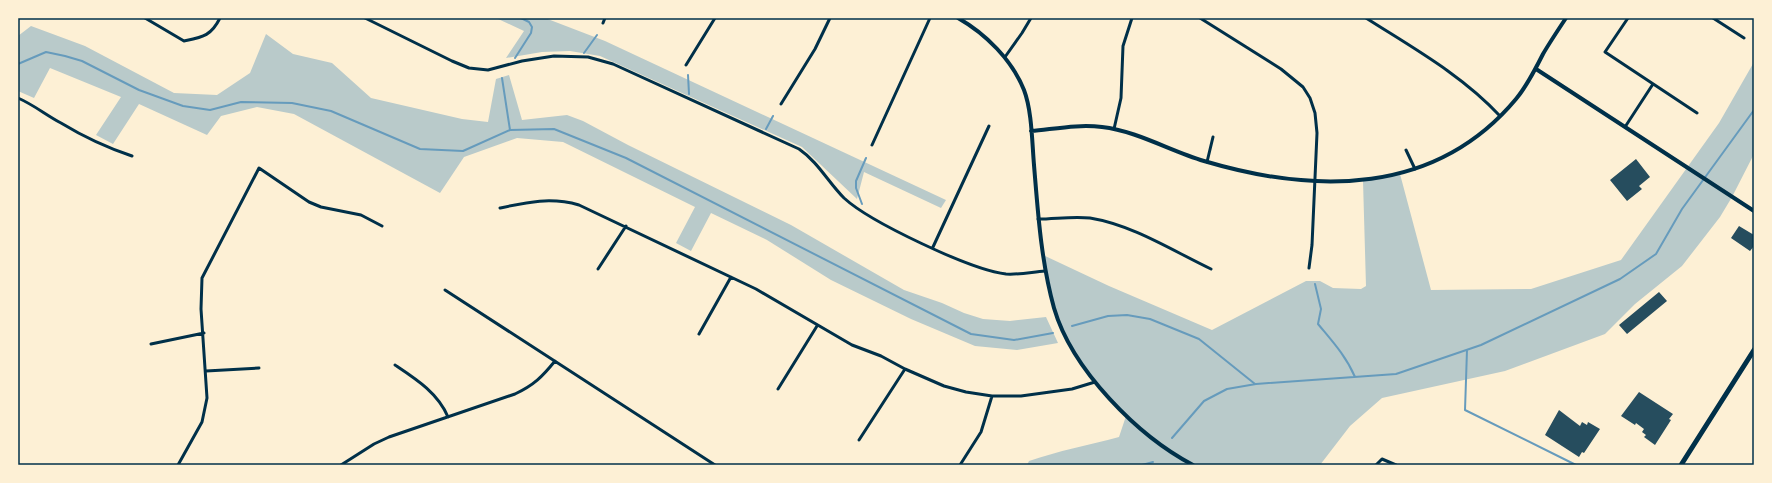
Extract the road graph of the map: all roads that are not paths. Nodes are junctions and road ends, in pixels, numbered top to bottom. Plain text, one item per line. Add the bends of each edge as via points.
1 (145, 18) edge
2 (220, 18) edge
3 (365, 18) edge
4 (605, 18) edge
5 (715, 18) edge
6 (830, 18) edge
7 (930, 18) edge
8 (958, 18) edge
9 (1031, 18) edge
10 (1132, 18) edge
11 (1200, 18) edge
12 (1366, 18) edge
13 (1566, 18) edge
14 (1628, 18) edge
15 (1713, 18) edge
16 (603, 23) dead end
17 (1744, 38) dead end
18 (1005, 57) junction
19 (686, 65) dead end
20 (1536, 69) junction
21 (1653, 84) junction
22 (18, 98) edge
23 (781, 104) dead end
24 (1697, 113) dead end
25 (1500, 116) junction
26 (989, 126) dead end
27 (1624, 127) junction
28 (1114, 130) junction
29 (1031, 131) junction
30 (1213, 137) dead end
31 (872, 146) dead end
32 (1406, 150) dead end
33 (132, 156) dead end
34 (1207, 162) junction
35 (1415, 169) junction
36 (1314, 181) junction
37 (500, 208) dead end
38 (1754, 211) edge
39 (1038, 219) junction
40 (382, 226) dead end
41 (626, 226) junction
42 (933, 248) junction
43 (1309, 268) dead end
44 (598, 269) dead end
45 (1211, 269) dead end
46 (1045, 271) junction
47 (731, 277) junction
48 (445, 290) dead end
49 (817, 326) junction
50 (204, 333) junction
51 (699, 334) dead end
52 (152, 344) dead end
53 (1754, 350) edge
54 (555, 361) junction
55 (395, 365) dead end
56 (259, 368) dead end
57 (905, 369) junction
58 (206, 371) junction
59 (1095, 382) junction
60 (778, 389) dead end
61 (992, 396) junction
62 (448, 417) junction
63 (859, 440) dead end
64 (178, 465) edge
65 (341, 465) edge
66 (715, 465) edge
67 (960, 465) edge
68 (1193, 465) edge
69 (1376, 465) edge
70 (1396, 465) edge
71 (1681, 465) edge

1 - 2 street via 184,41 203,37 215,29
3 - 42 street via 469,68 488,70 554,56 588,57 623,68 799,149 812,160 844,198 893,228
4 - 16 street
5 - 19 street
6 - 23 street via 815,49
7 - 31 street
8 - 18 street
9 - 18 street
10 - 28 street via 1123,46 1121,98
11 - 36 street via 1281,69 1303,87 1313,106 1316,122
12 - 25 street via 1454,74
13 - 20 street
14 - 21 street via 1605,52
15 - 17 street
18 - 29 street via 1025,92
20 - 25 street via 1517,98
20 - 27 street
21 - 24 street
21 - 27 street
22 - 33 street via 34,104 71,129 115,151
25 - 35 street via 1466,144
26 - 42 street
27 - 38 street
28 - 29 street via 1088,126
28 - 34 street
29 - 39 street
30 - 34 street
32 - 35 street
34 - 36 street via 1252,174
35 - 36 street via 1366,181
36 - 43 street
37 - 41 street via 544,200 564,201
39 - 45 street via 1077,218 1105,221 1146,237
39 - 46 street
40 - 50 street via 361,215 309,202 258,168 202,278
41 - 44 street
41 - 47 street
42 - 46 street via 986,270 1006,274
46 - 59 street via 1054,310 1074,350
47 - 49 street via 756,288
47 - 51 street
48 - 54 street
49 - 57 street
49 - 60 street
50 - 52 street
50 - 58 street
53 - 71 main road
54 - 62 street via 530,387
54 - 66 street
55 - 62 street via 432,392 444,406
56 - 58 street
57 - 61 street via 944,386
57 - 63 street
58 - 64 street via 207,398 202,422
59 - 61 street via 1045,395
59 - 68 street via 1132,422 1165,449
61 - 67 street via 981,432
62 - 65 street via 374,444
69 - 70 street via 1382,459

